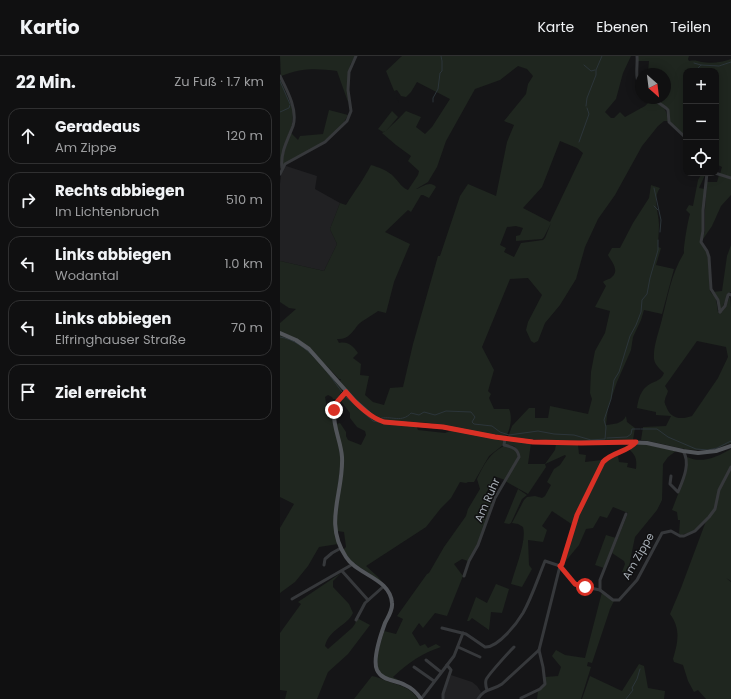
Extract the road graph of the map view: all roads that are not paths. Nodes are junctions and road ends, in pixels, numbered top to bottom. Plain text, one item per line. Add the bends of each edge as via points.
1 (356, 56) edge
2 (637, 56) edge
3 (637, 68) edge
4 (280, 76) edge
5 (660, 104) edge
6 (683, 135) edge
7 (281, 168) edge
8 (280, 174) edge
9 (719, 174) edge
10 (707, 176) edge
11 (731, 178) edge
12 (731, 295) edge
13 (280, 333) edge
14 (346, 392) junction
15 (505, 439) junction
16 (636, 442) junction
17 (731, 446) edge
18 (683, 451) junction
19 (731, 466) edge
20 (671, 476) dead end
21 (626, 514) dead end
22 (341, 548) junction
23 (353, 564) junction
24 (324, 565) dead end
25 (560, 566) junction
26 (342, 571) junction
27 (464, 576) dead end
28 (384, 586) junction
29 (600, 590) junction
30 (292, 599) dead end
31 (368, 600) junction
32 (356, 620) dead end
33 (442, 628) dead end
34 (463, 633) junction
35 (458, 647) junction
36 (514, 647) dead end
37 (538, 650) junction
38 (480, 656) dead end
39 (426, 660) dead end
40 (447, 665) junction
41 (414, 667) dead end
42 (441, 672) junction
43 (434, 681) junction
44 (487, 690) junction
45 (443, 698) dead end
46 (521, 698) edge
47 (421, 699) edge
48 (478, 699) edge

1 - 7 street via 349,72 351,112 347,121 321,145
2 - 3 street
4 - 7 street via 292,106 293,126 286,140
5 - 6 street via 668,110 668,122
7 - 8 street
9 - 11 street
10 - 12 street via 701,242 709,255 711,289 718,300 720,312 728,295
13 - 14 main road via 309,349
14 - 15 main road via 378,420 443,427
14 - 22 main road via 336,403 334,416 342,456 334,514
15 - 16 main road via 568,443
15 - 27 street, Am Ruhr via 504,445 513,447 518,451 519,457 496,498
16 - 18 main road
16 - 25 street via 630,448 610,456 603,462 577,515
17 - 18 main road via 708,453
18 - 20 street via 686,455 686,471 678,492 670,484
19 - 29 street, Am Zippe via 719,490 713,513 695,531 682,536 671,531 662,533 637,580 619,600 614,600
21 - 29 street via 600,580
22 - 23 main road
22 - 24 street via 325,559
23 - 26 street
23 - 28 main road
25 - 29 street, Am Zippe via 576,585
25 - 34 street via 545,561 522,614 494,645 485,647
25 - 37 street
26 - 30 street
26 - 31 street
28 - 31 street
28 - 47 main road via 392,606 376,656 376,668 383,677 409,686
31 - 32 street
33 - 34 street
34 - 35 street
35 - 38 street
35 - 40 street
36 - 44 street via 488,676
37 - 44 street via 502,684
37 - 46 street via 545,684
39 - 42 street
40 - 42 street
40 - 45 street via 451,670
41 - 43 street
42 - 43 street
43 - 47 street
44 - 48 street via 481,693

